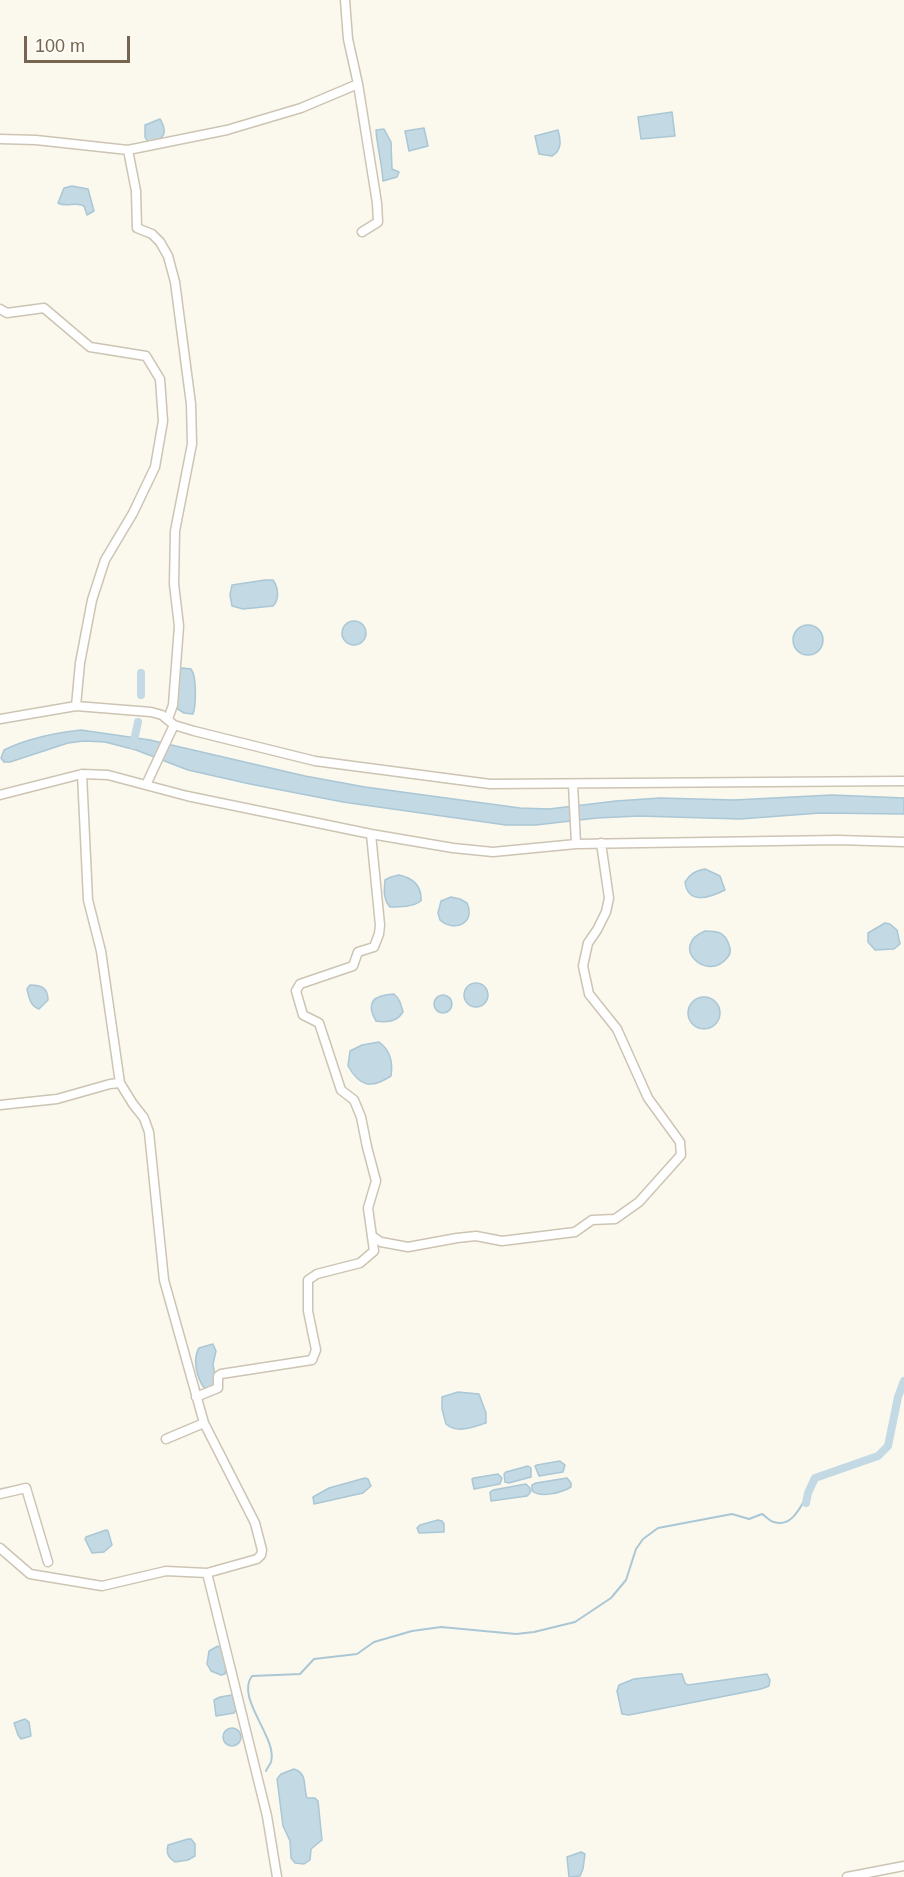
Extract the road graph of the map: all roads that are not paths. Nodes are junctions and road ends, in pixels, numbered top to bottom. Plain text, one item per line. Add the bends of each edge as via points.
1 (345, 0) edge
2 (358, 84) junction
3 (0, 139) edge
4 (128, 150) junction
5 (362, 232) dead end
6 (0, 309) edge
7 (76, 706) junction
8 (0, 719) edge
9 (171, 722) junction
10 (82, 774) junction
11 (904, 781) edge
12 (573, 784) junction
13 (146, 785) junction
14 (0, 795) edge
15 (371, 834) junction
16 (904, 842) edge
17 (601, 843) junction
18 (576, 844) junction
19 (120, 1083) junction
20 (0, 1105) edge
21 (372, 1236) junction
22 (196, 1397) junction
23 (204, 1424) junction
24 (166, 1439) dead end
25 (0, 1494) edge
26 (0, 1548) edge
27 (48, 1562) dead end
28 (207, 1573) junction
29 (904, 1866) edge
30 (278, 1877) edge
31 (847, 1877) edge

1 - 2 street
2 - 4 street via 301,108 227,130
2 - 5 street via 378,222
3 - 4 street
4 - 9 street via 136,191 137,228 160,242 175,282 191,404 192,444 175,531 174,584 179,627
6 - 7 street via 8,313 44,308 90,347 146,356 160,379 163,421 154,467 105,560 92,600
7 - 8 street
7 - 9 street via 151,712
9 - 12 street via 315,761 490,784
9 - 13 street
10 - 13 street via 108,775
10 - 14 street
10 - 19 street via 88,900 101,951
11 - 12 street
12 - 18 street
13 - 15 street
15 - 18 street via 493,852
15 - 21 street via 380,925 374,947 358,952 352,966 300,984 297,991 303,1015 319,1023 341,1090 354,1100 361,1117 376,1181 368,1208
16 - 17 street
17 - 18 street
17 - 21 street via 609,898 606,912 588,943 583,966 589,994 617,1029 648,1098 680,1142 681,1155 639,1203 615,1219 592,1220 575,1232 502,1241 476,1236 408,1247 381,1242
19 - 20 street via 57,1099
19 - 22 street via 149,1132 164,1280
21 - 22 street via 374,1251 360,1263 308,1280 308,1311 316,1350 312,1360 221,1374 218,1388
22 - 23 street
23 - 24 street
23 - 28 street via 255,1523 262,1550 257,1559
25 - 27 street via 26,1488
26 - 28 street via 30,1574 88,1585 102,1586 166,1571
28 - 30 street via 267,1816
29 - 31 street

